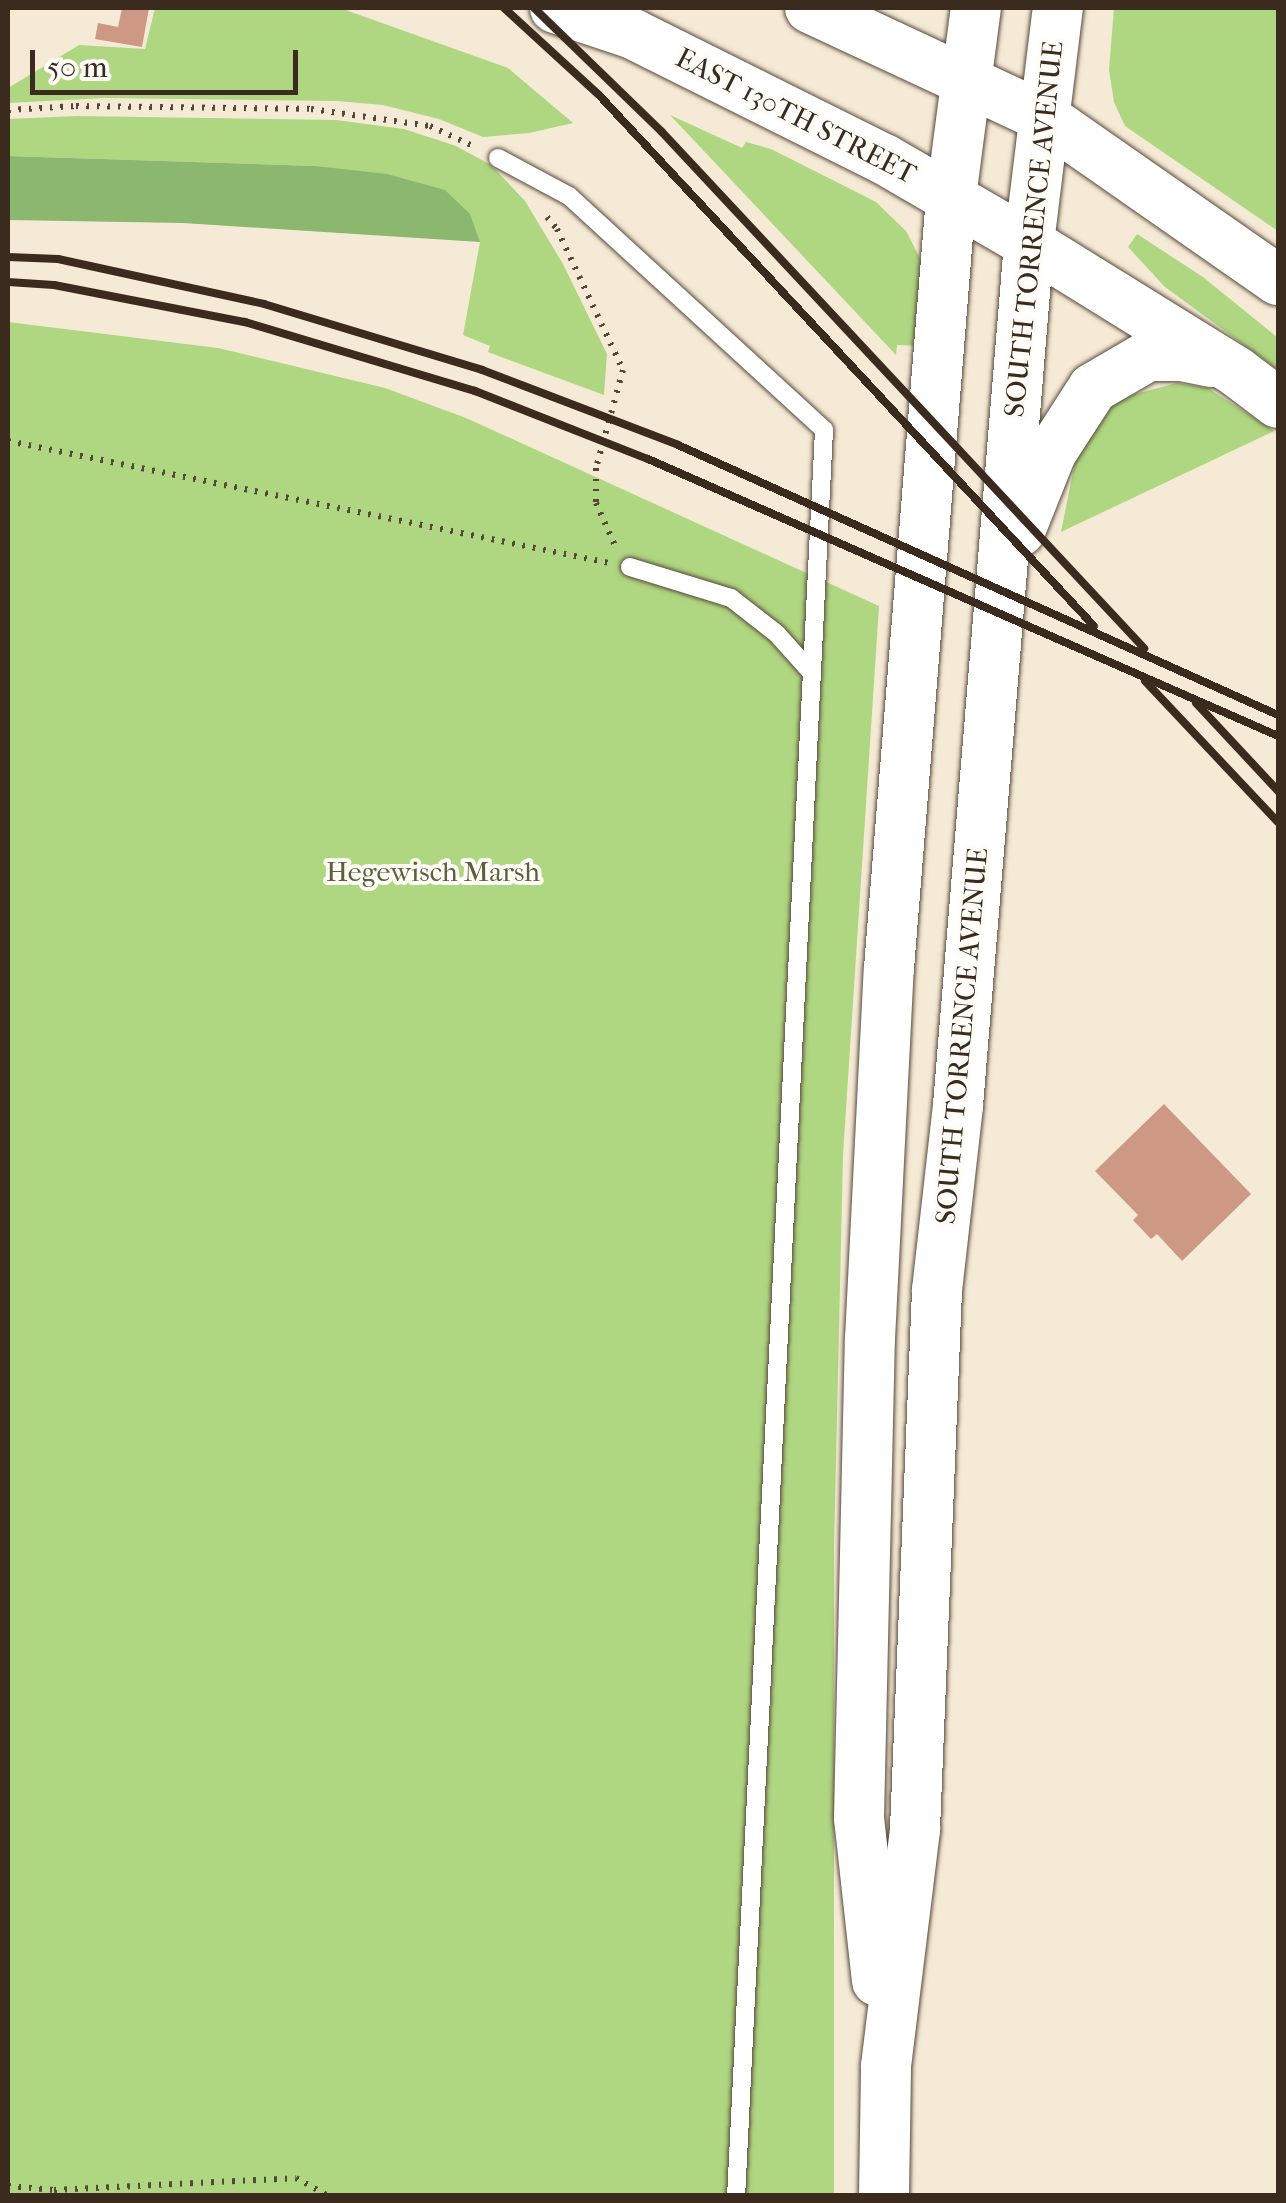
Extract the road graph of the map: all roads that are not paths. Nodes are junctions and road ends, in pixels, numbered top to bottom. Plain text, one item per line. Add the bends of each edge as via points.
1 (554, 8) edge
2 (898, 8) edge
3 (976, 8) edge
4 (1058, 8) edge
5 (829, 16) edge
6 (964, 78) junction
7 (1044, 117) junction
8 (498, 158) road end
9 (951, 197) junction
10 (1028, 242) junction
11 (1278, 280) edge
12 (1237, 372) junction
13 (1278, 403) edge
14 (630, 567) road end
15 (1001, 577) junction
16 (812, 673) junction
17 (886, 2066) junction
18 (736, 2196) edge
19 (884, 2196) edge

1 - 9 main road, EAST 130TH STREET via 633,34
2 - 5 main road
3 - 6 main road, SOUTH TORRENCE AVENUE
4 - 7 main road, SOUTH TORRENCE AVENUE
5 - 6 main road
6 - 7 main road
6 - 9 main road, SOUTH TORRENCE AVENUE
7 - 10 main road, SOUTH TORRENCE AVENUE
7 - 11 main road
8 - 16 lane via 569,196 824,430
9 - 10 main road, EAST 130TH STREET
9 - 17 main road, SOUTH TORRENCE AVENUE via 888,968 870,1339 859,1818
10 - 12 main road, EAST 130TH STREET
10 - 15 main road, SOUTH TORRENCE AVENUE
12 - 13 main road
12 - 15 main road via 1202,358 1148,356 1094,388 1051,453
14 - 16 lane via 730,598 777,634
15 - 17 main road, SOUTH TORRENCE AVENUE via 937,1290 915,1828
16 - 18 lane
17 - 19 main road, SOUTH TORRENCE AVENUE

